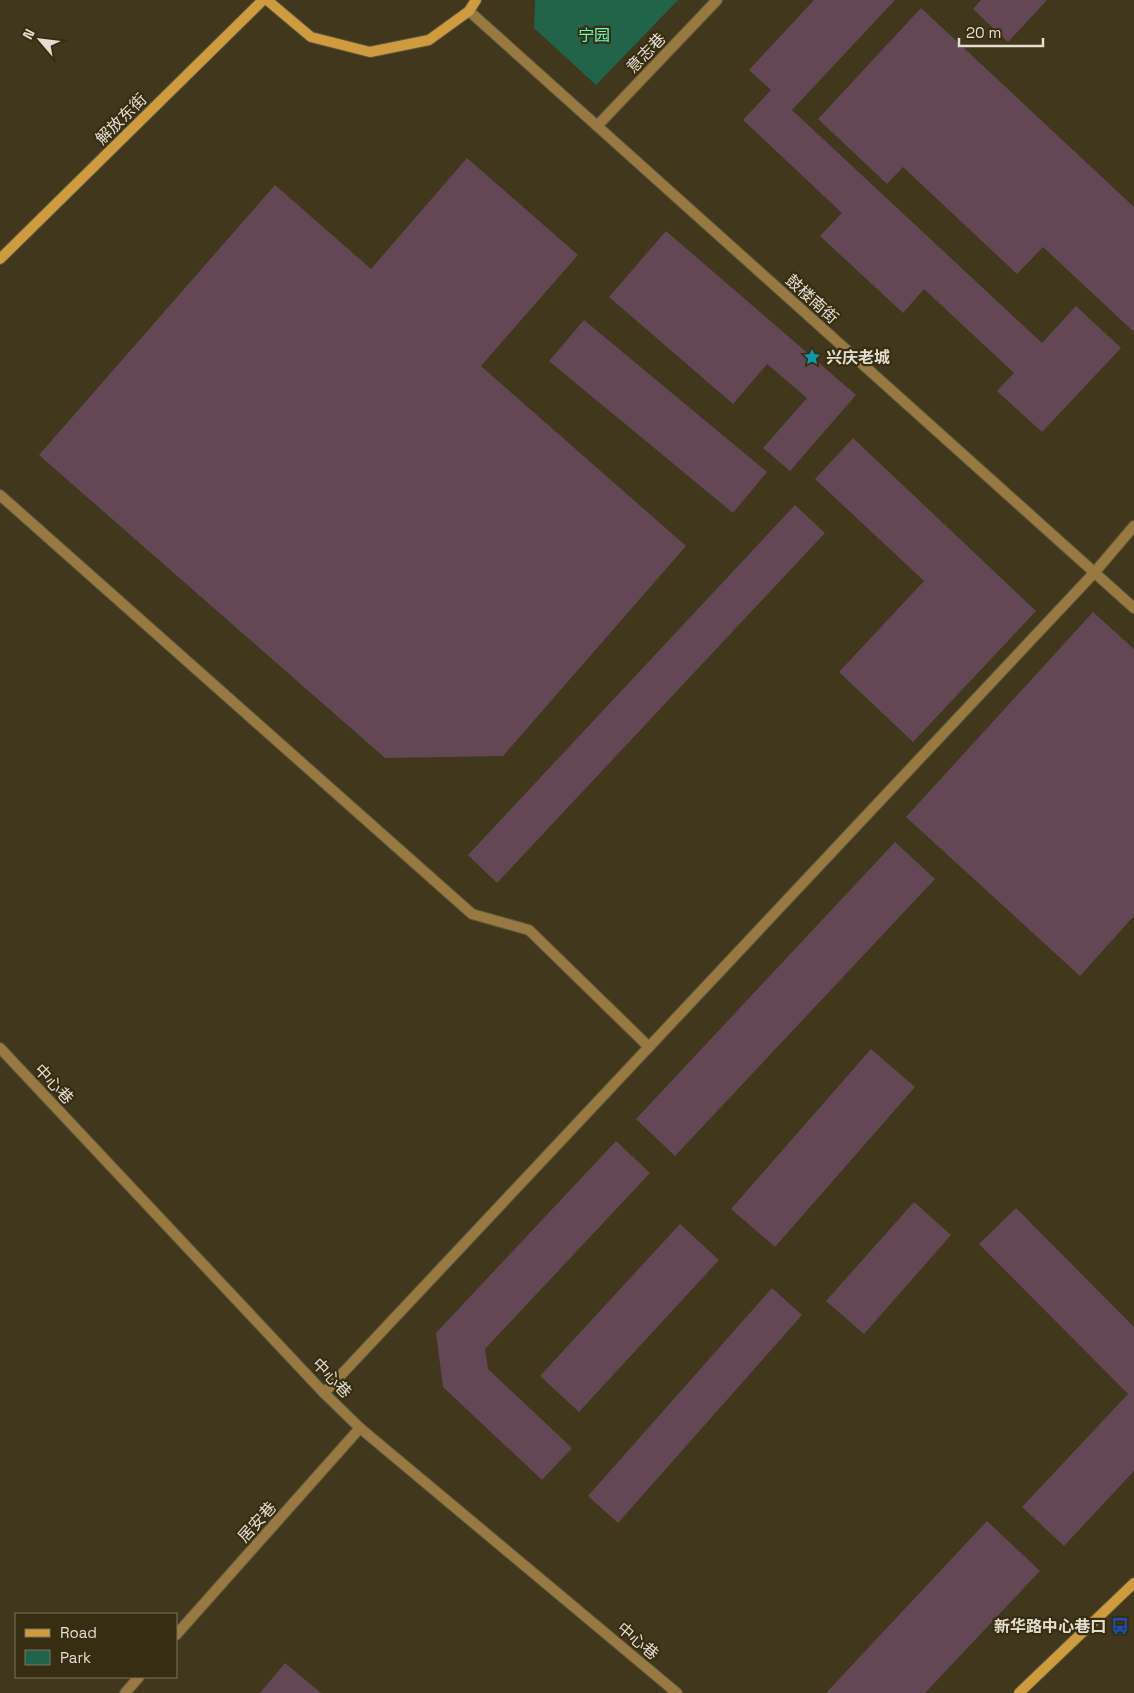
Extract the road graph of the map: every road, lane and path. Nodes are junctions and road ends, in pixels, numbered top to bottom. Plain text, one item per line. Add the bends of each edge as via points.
1 (265, 0) edge
2 (476, 0) edge
3 (717, 0) edge
4 (469, 11) junction
5 (596, 126) junction
6 (0, 259) edge
7 (0, 495) edge
8 (1134, 526) edge
9 (1094, 573) junction
10 (1134, 608) edge
11 (649, 1047) junction
12 (0, 1048) edge
13 (324, 1393) junction
14 (360, 1428) junction
15 (1134, 1583) edge
16 (178, 1633) edge
17 (138, 1678) edge
18 (125, 1693) edge
19 (677, 1693) edge
20 (1019, 1693) edge

1 - 4 main road via 311,38 370,52 429,40
1 - 6 main road, 解放东街
2 - 4 main road
3 - 5 street, 意志巷
4 - 5 street, 鼓楼南街
5 - 9 street, 鼓楼南街
7 - 11 street via 472,914 529,930
8 - 9 street
9 - 10 street, 鼓楼南街
9 - 11 street
11 - 13 street
12 - 13 street, 中心巷
13 - 14 street, 中心巷
14 - 16 street, 居安巷
14 - 19 street, 中心巷
15 - 20 main road
17 - 18 street

